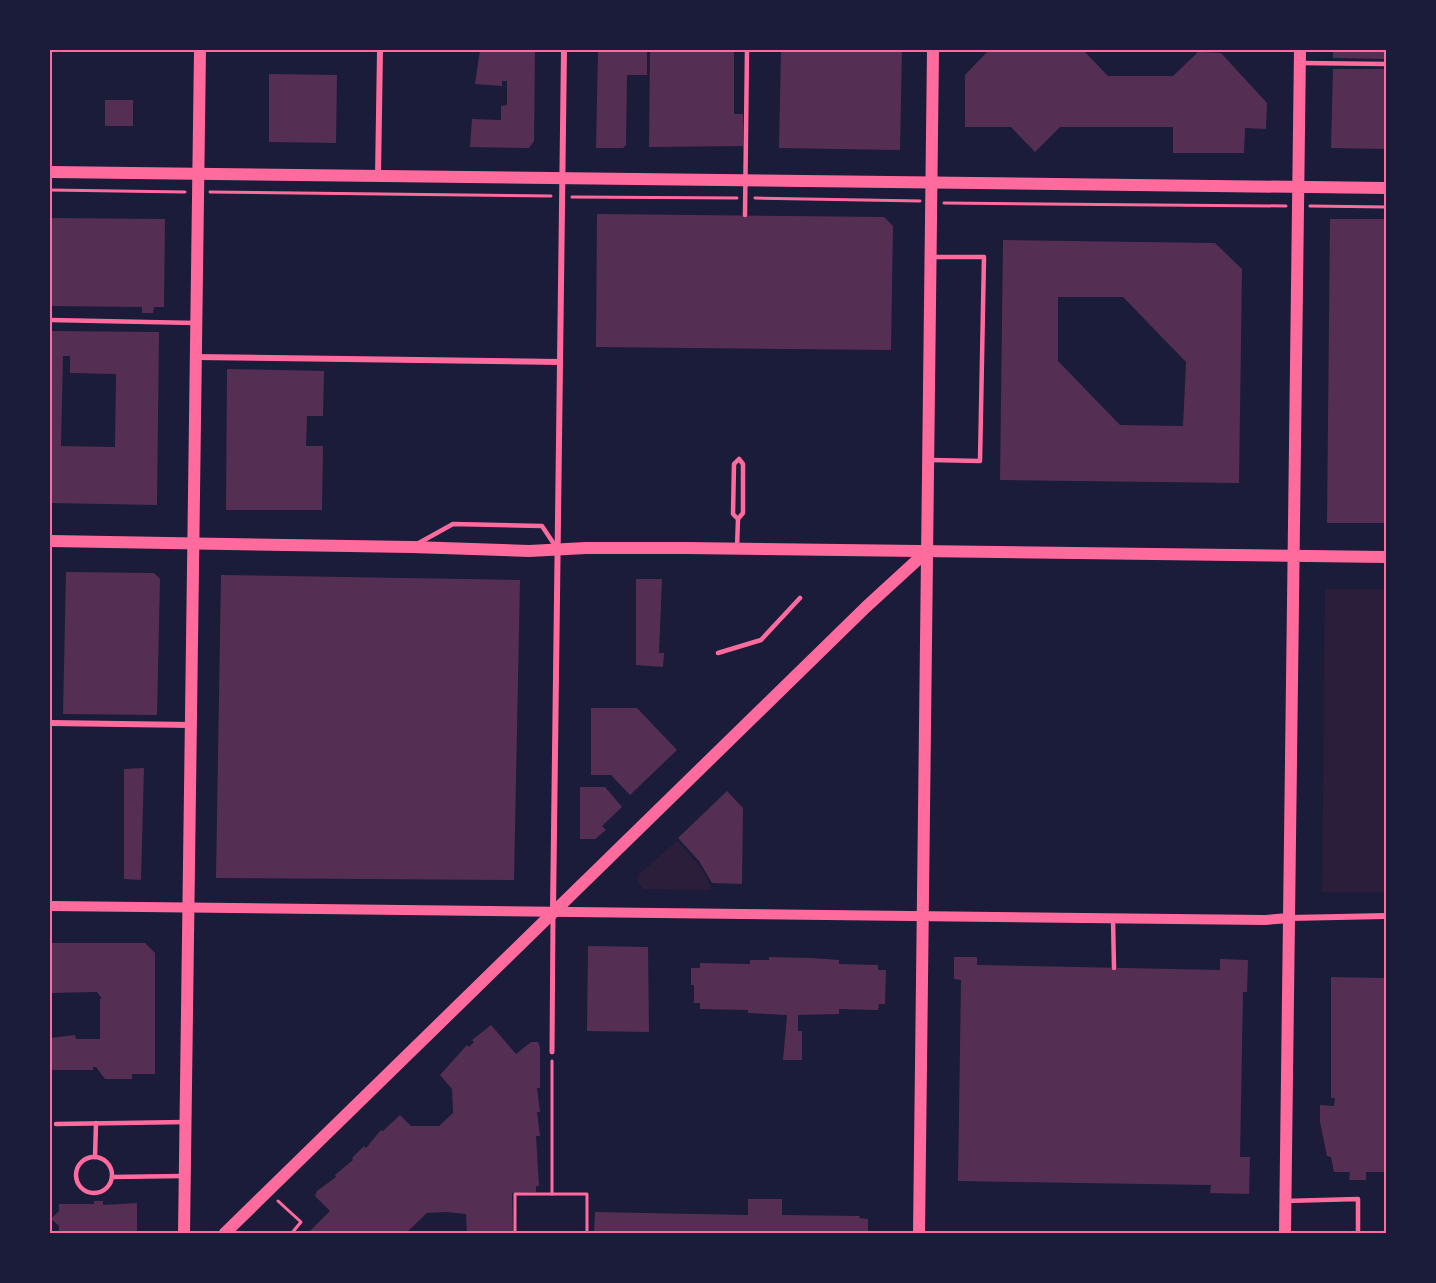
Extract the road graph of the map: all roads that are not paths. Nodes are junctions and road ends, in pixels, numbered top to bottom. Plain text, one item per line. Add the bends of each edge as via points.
1 (200, 50) edge
2 (380, 50) edge
3 (564, 50) edge
4 (747, 50) edge
5 (933, 50) edge
6 (1300, 50) edge
7 (1300, 63) junction
8 (1386, 64) edge
9 (50, 172) edge
10 (198, 175) junction
11 (378, 176) junction
12 (562, 180) junction
13 (746, 182) junction
14 (930, 183) junction
15 (1297, 187) junction
16 (1386, 188) edge
17 (745, 215) dead end
18 (929, 257) junction
19 (50, 320) edge
20 (196, 323) junction
21 (195, 357) junction
22 (560, 362) junction
23 (928, 460) junction
24 (738, 519) junction
25 (50, 541) edge
26 (193, 543) junction
27 (412, 547) junction
28 (737, 549) junction
29 (559, 550) junction
30 (926, 552) junction
31 (1293, 556) junction
32 (1386, 558) edge
33 (800, 598) dead end
34 (718, 653) dead end
35 (50, 723) edge
36 (191, 726) junction
37 (50, 906) edge
38 (189, 908) junction
39 (553, 912) junction
40 (1386, 916) edge
41 (924, 918) junction
42 (1289, 918) junction
43 (1113, 919) junction
44 (1114, 968) dead end
45 (552, 1052) road end
46 (186, 1122) junction
47 (96, 1123) junction
48 (56, 1124) dead end
49 (95, 1157) junction
50 (186, 1176) junction
51 (112, 1177) junction
52 (1286, 1201) junction
53 (184, 1233) edge
54 (224, 1233) edge
55 (919, 1233) edge
56 (1285, 1233) edge
57 (1358, 1233) edge

1 - 10 main road
2 - 11 street
3 - 12 street
4 - 13 lane
5 - 14 main road
6 - 7 main road
7 - 8 lane
7 - 15 main road
9 - 10 main road
10 - 11 main road
10 - 20 main road
11 - 12 main road
12 - 13 main road
12 - 22 street
13 - 14 main road
13 - 17 lane
14 - 15 main road
14 - 18 main road
15 - 16 main road
15 - 31 main road
18 - 23 main road
18 - 23 lane via 984,257 980,461
19 - 20 lane
20 - 21 main road
21 - 22 street
21 - 26 main road
22 - 29 street
23 - 30 main road
24 - 24 lane via 743,513 743,464 739,459 734,464 733,514
24 - 28 lane
25 - 26 main road
26 - 27 main road
26 - 36 main road
27 - 29 main road
27 - 29 lane via 453,524 526,525 542,526
28 - 29 main road
28 - 30 main road
29 - 39 street
30 - 31 main road
30 - 39 main road
30 - 41 main road
31 - 32 main road
31 - 42 main road
33 - 34 lane via 761,640
35 - 36 street
36 - 38 main road
37 - 38 street
38 - 39 street
38 - 46 main road
39 - 41 street
39 - 45 street
39 - 54 main road
40 - 42 street
41 - 43 street
41 - 55 main road
42 - 43 street
42 - 52 main road
43 - 44 lane
46 - 47 lane
46 - 50 main road
47 - 48 lane
47 - 49 lane
49 - 51 lane via 110,1165
49 - 51 lane via 79,1166 76,1178 82,1188 98,1192 108,1187
50 - 51 lane
50 - 53 main road
52 - 56 main road
52 - 57 lane via 1358,1199

